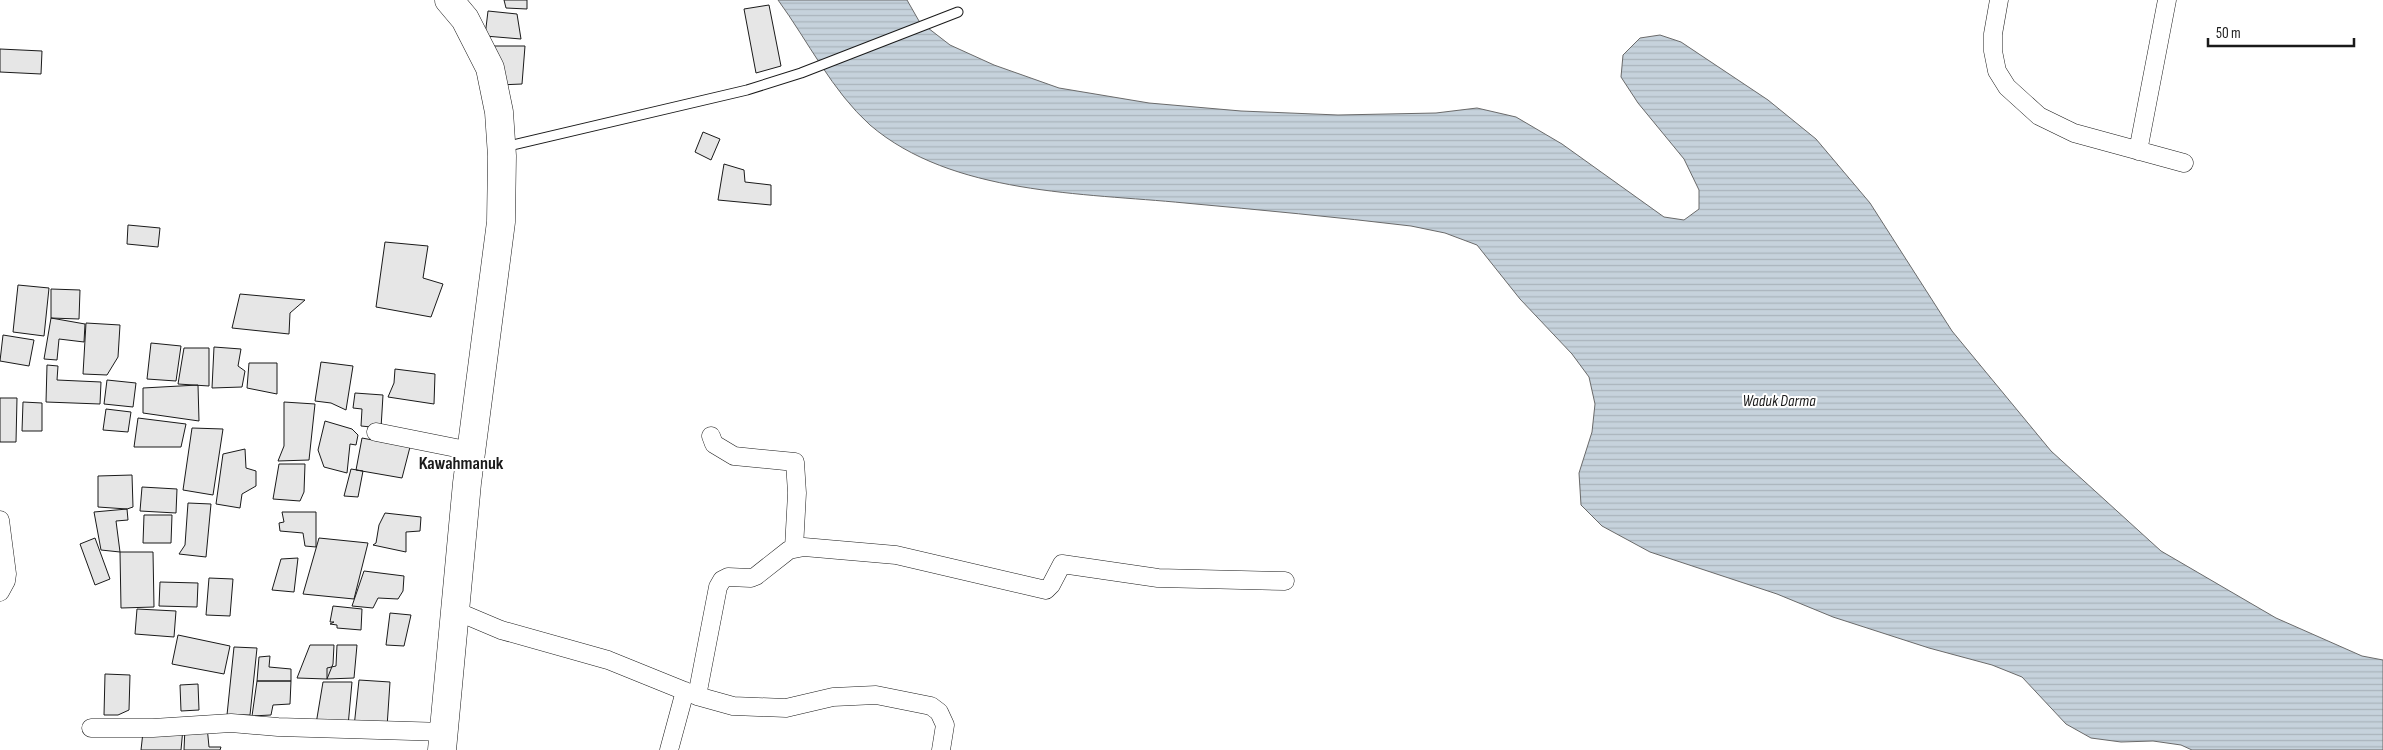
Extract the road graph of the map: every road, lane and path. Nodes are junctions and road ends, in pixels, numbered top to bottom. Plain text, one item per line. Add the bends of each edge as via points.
1 (449, 0) edge
2 (1999, 0) edge
3 (2168, 0) edge
4 (958, 12) dead end
5 (502, 148) junction
6 (2138, 151) junction
7 (2184, 163) dead end
8 (376, 432) dead end
9 (711, 436) dead end
10 (471, 450) junction
11 (0, 520) edge
12 (794, 548) junction
13 (1285, 581) dead end
14 (0, 592) edge
15 (456, 612) junction
16 (691, 693) junction
17 (91, 728) dead end
18 (443, 741) edge
19 (669, 750) edge
20 (942, 750) edge

1 - 5 highway via 465,19 490,68
2 - 6 street via 1993,51 1997,71 2007,87 2053,125
3 - 6 street
4 - 5 lane via 801,73 690,105
5 - 10 highway via 501,222
6 - 7 street
8 - 10 street
9 - 12 street via 714,444 734,456 795,462 798,493
10 - 15 highway
11 - 14 street via 6,574
12 - 13 street via 840,549 896,556 1046,590 1062,564 1158,578
12 - 16 street via 756,576 722,580
15 - 16 street via 502,630 608,660
15 - 18 highway
16 - 19 street
16 - 20 street via 733,706 786,708 833,697 876,695 931,706 945,725
17 - 18 street via 231,723

